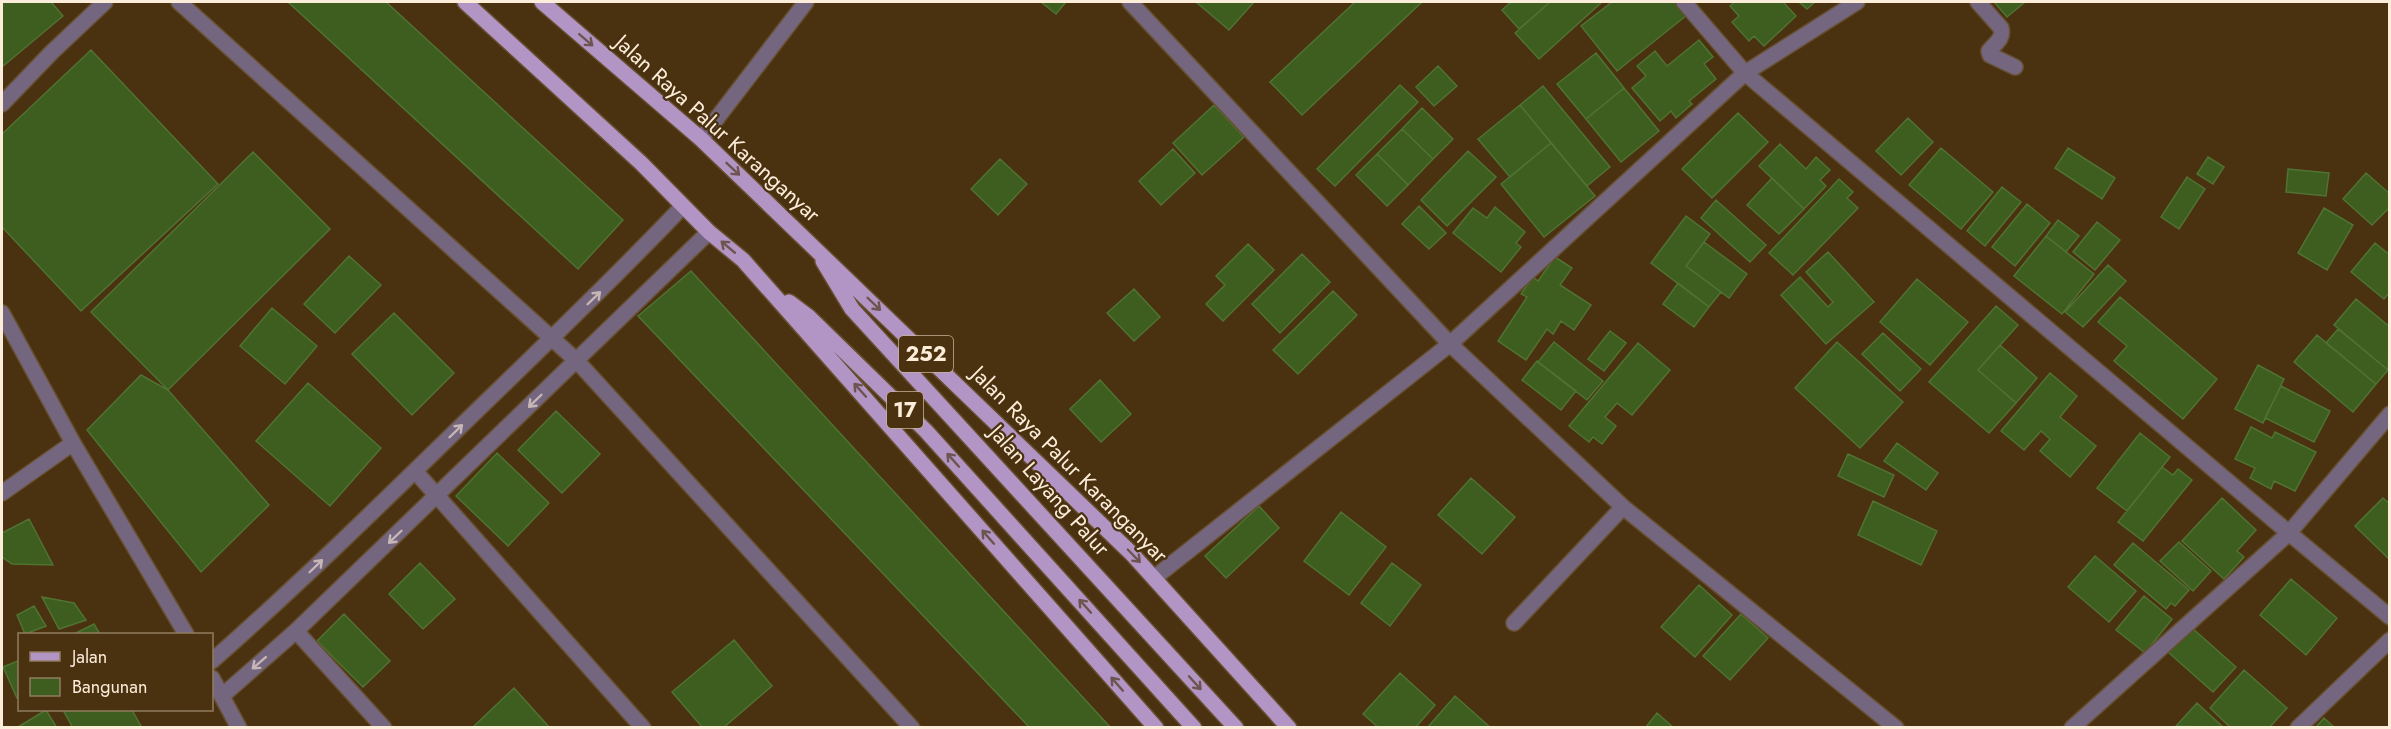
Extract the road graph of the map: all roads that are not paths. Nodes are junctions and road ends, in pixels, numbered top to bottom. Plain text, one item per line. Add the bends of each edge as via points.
1 (105, 2) edge
2 (180, 2) edge
3 (465, 2) edge
4 (542, 2) edge
5 (806, 2) edge
6 (1130, 2) edge
7 (1684, 2) edge
8 (1857, 2) edge
9 (1978, 2) edge
10 (2015, 67) dead end
11 (1745, 73) junction
12 (2, 104) edge
13 (701, 139) junction
14 (683, 206) junction
15 (709, 232) junction
16 (817, 249) junction
17 (762, 282) junction
18 (2, 313) edge
19 (552, 338) junction
20 (1450, 344) junction
21 (577, 361) junction
22 (2390, 414) edge
23 (73, 442) junction
24 (415, 471) junction
25 (2, 493) edge
26 (438, 495) junction
27 (1623, 507) junction
28 (2289, 533) junction
29 (1154, 578) junction
30 (2390, 617) edge
31 (1514, 622) dead end
32 (296, 631) junction
33 (185, 633) edge
34 (2390, 640) edge
35 (213, 660) edge
36 (213, 680) edge
37 (222, 696) junction
38 (239, 728) edge
39 (384, 728) edge
40 (643, 728) edge
41 (912, 728) edge
42 (1155, 728) edge
43 (1194, 728) edge
44 (1236, 728) edge
45 (1289, 728) edge
46 (1896, 728) edge
47 (2072, 728) edge
48 (2298, 728) edge

1 - 12 street
2 - 19 street
3 - 14 main road
4 -> 13 main road, Jalan Raya Palur Karanganyar / 252
5 - 13 street
6 - 20 street
7 - 11 street
8 - 11 street
9 - 10 street via 2001,28 2001,38 1989,51 1990,55
11 - 20 street
11 - 28 street
13 -> 16 main road, Jalan Raya Palur Karanganyar / 252
14 - 15 main road
19 -> 14 street
17 -> 15 main road
15 - 21 street
16 -> 29 main road, Jalan Raya Palur Karanganyar / 252
16 -> 44 main road, Jalan Layang Palur / 17 via 852,309
42 -> 17 main road
43 -> 17 main road, 17 via 926,431 809,317
18 - 23 street
19 - 21 street
24 -> 19 street
20 - 27 street
20 - 29 street
21 -> 26 street
21 - 41 street
22 - 28 street
23 - 25 street
23 - 33 street
24 - 26 street
35 -> 24 street
26 -> 32 street
26 - 40 street
27 - 31 street
27 - 46 street
28 - 30 street
28 - 47 street
29 - 45 main road, Jalan Raya Palur Karanganyar / 252
32 -> 37 street
32 - 39 street
34 - 48 street
36 - 37 street
37 - 38 street

